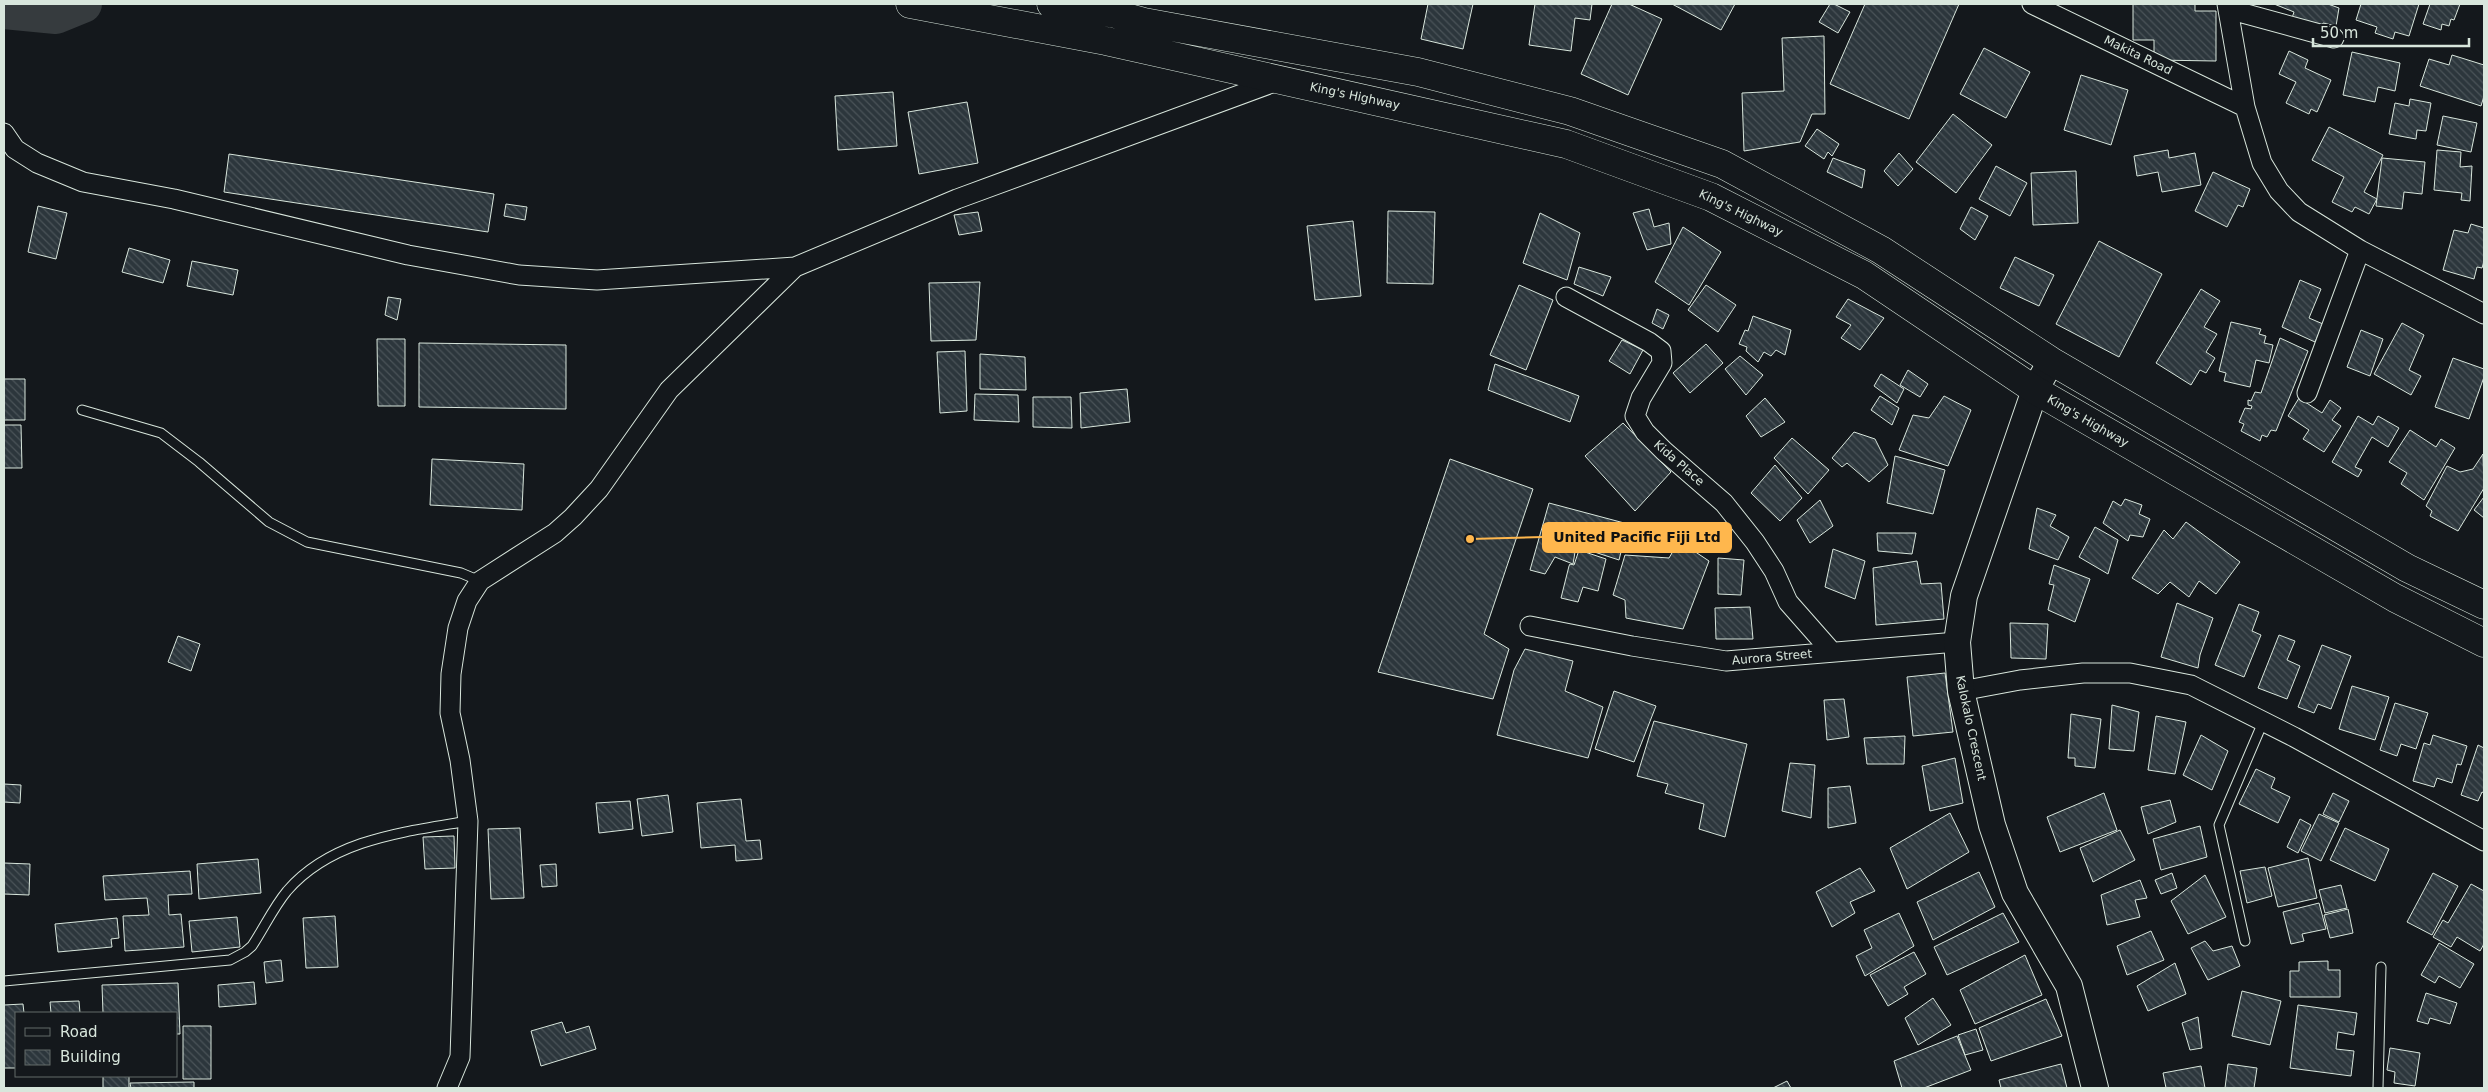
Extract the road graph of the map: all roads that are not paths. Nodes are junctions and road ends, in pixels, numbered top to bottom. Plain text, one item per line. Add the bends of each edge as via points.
1 (910, 4) edge
2 (1051, 4) edge
3 (2032, 4) edge
4 (2227, 6) edge
5 (1116, 9) edge
6 (1146, 13) edge
7 (2334, 38) dead end
8 (1106, 41) junction
9 (1138, 49) junction
10 (1281, 80) junction
11 (2245, 107) junction
12 (4, 133) edge
13 (2360, 250) junction
14 (795, 267) junction
15 (1566, 297) dead end
16 (2484, 314) edge
17 (2051, 361) junction
18 (2035, 390) junction
19 (2307, 393) dead end
20 (82, 410) dead end
21 (480, 581) junction
22 (2484, 605) edge
23 (1530, 626) dead end
24 (1957, 642) junction
25 (2484, 643) edge
26 (1832, 652) junction
27 (1961, 691) junction
28 (2264, 722) junction
29 (468, 821) junction
30 (2484, 841) edge
31 (2244, 941) dead end
32 (2381, 967) dead end
33 (4, 981) edge
34 (447, 1088) edge
35 (2095, 1088) edge
36 (2378, 1088) edge

1 - 8 highway, King's Highway
2 - 5 highway
3 - 11 street, Makita Road
4 - 7 street
4 - 11 street
5 - 6 highway
5 - 8 street
6 - 9 street
6 - 17 highway via 1418,72 1570,111 1722,164 1881,250
8 - 9 highway, King's Highway
9 - 10 highway, King's Highway
10 - 14 street via 957,199
10 - 18 highway, King's Highway via 1566,144 1711,197 1864,275
11 - 13 street via 2262,163 2279,191 2299,212
12 - 14 street via 15,149 37,163 83,182 174,199 408,255 519,275 597,280
13 - 16 street
13 - 19 street
14 - 21 street via 669,390 599,489 572,517 555,533
15 - 26 street, Kida Place via 1661,351 1662,363 1641,398 1635,416 1645,432 1664,451 1724,503 1756,542 1788,602
17 - 18 street, Kalokalo Crescent
17 - 22 highway via 2407,568
18 - 24 street, Kalokalo Crescent via 1964,596
18 - 25 highway, King's Highway via 2395,598
20 - 21 lane via 161,433 269,522 307,542 462,573
21 - 29 street via 467,601 458,628 451,674 450,713
23 - 26 street, Aurora Street via 1726,661
24 - 26 street, Aurora Street
24 - 27 street, Kalokalo Crescent
27 - 28 street via 2083,673 2130,673 2191,685
27 - 35 street, Kalokalo Crescent via 1992,825 2015,893 2069,986
28 - 30 street
28 - 31 lane via 2219,825
29 - 33 lane via 359,843 322,861 286,893 252,946 230,960
29 - 34 street via 460,1057
32 - 36 lane

